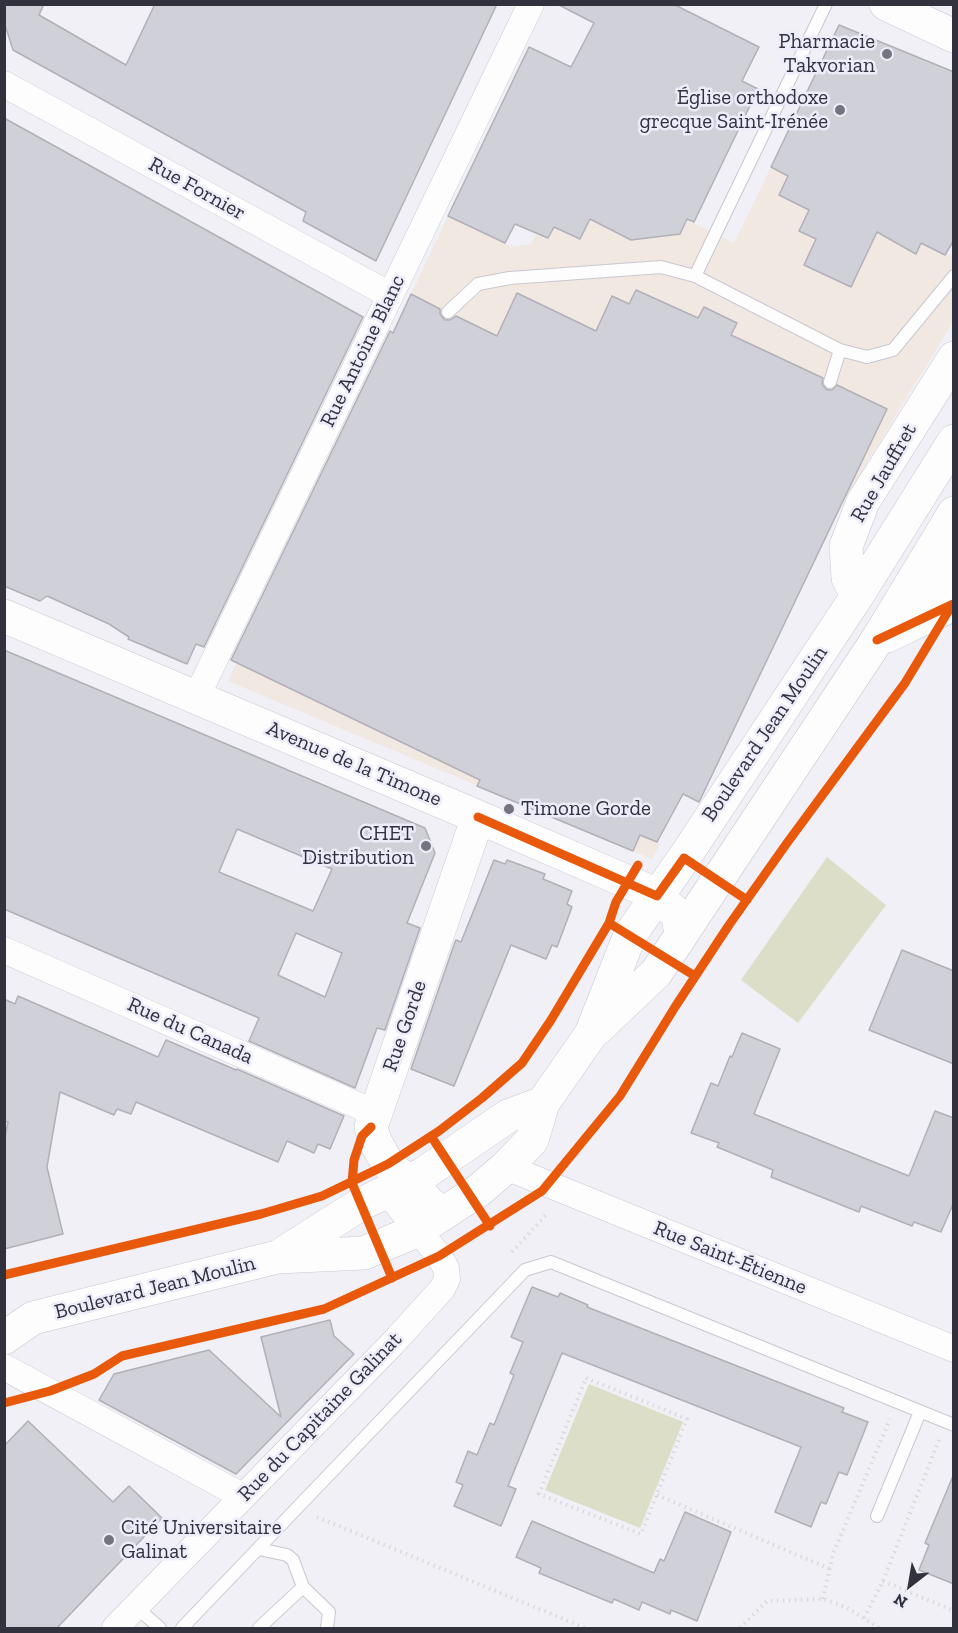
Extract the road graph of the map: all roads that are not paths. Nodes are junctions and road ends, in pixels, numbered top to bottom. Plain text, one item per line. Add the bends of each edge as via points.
1 (531, 4) edge
2 (826, 4) edge
3 (886, 4) edge
4 (954, 36) edge
5 (4, 84) edge
6 (695, 276) junction
7 (954, 276) edge
8 (390, 295) junction
9 (448, 312) dead end
10 (840, 350) junction
11 (954, 358) edge
12 (831, 382) dead end
13 (954, 441) edge
14 (954, 513) edge
15 (954, 557) edge
16 (857, 596) junction
17 (954, 604) edge
18 (4, 616) edge
19 (877, 640) junction
20 (196, 698) junction
21 (478, 816) junction
22 (657, 896) junction
23 (681, 935) junction
24 (4, 950) edge
25 (591, 1034) junction
26 (543, 1103) junction
27 (375, 1113) junction
28 (506, 1167) junction
29 (396, 1187) junction
30 (430, 1222) junction
31 (277, 1257) junction
32 (19, 1315) edge
33 (4, 1338) edge
34 (954, 1349) edge
35 (4, 1367) edge
36 (920, 1412) junction
37 (950, 1424) edge
38 (242, 1496) junction
39 (877, 1516) dead end
40 (259, 1549) junction
41 (303, 1587) junction
42 (136, 1607) junction
43 (115, 1629) edge
44 (160, 1629) edge
45 (182, 1629) edge
46 (259, 1629) edge
47 (327, 1629) edge

1 - 8 street, Rue Antoine Blanc
2 - 6 lane
3 - 4 main road
5 - 8 street, Rue Fornier
6 - 9 lane via 661,267 510,278 478,284
6 - 10 lane
7 - 10 lane via 892,351 867,357
8 - 20 street, Rue Antoine Blanc
10 - 12 lane
11 - 16 main road, Rue Jauffret via 863,502 846,546 848,578
13 - 16 main road, Boulevard Jean Moulin
14 - 19 main road, Boulevard Jean Moulin
15 - 19 main road via 925,597
16 - 22 main road, Boulevard Jean Moulin
17 - 19 main road
18 - 20 main road, Avenue de la Timone
19 - 23 main road, Boulevard Jean Moulin
20 - 21 main road, Avenue de la Timone
21 - 22 main road, Avenue de la Timone
21 - 27 main road, Rue Gorde
22 - 23 main road, Avenue de la Timone via 678,915
22 - 25 main road, Boulevard Jean Moulin via 630,935
23 - 25 main road, Boulevard Jean Moulin via 656,974
24 - 27 street, Rue du Canada
25 - 26 main road, Boulevard Jean Moulin
26 - 28 main road, Boulevard Jean Moulin via 532,1140
26 - 29 main road, Boulevard Jean Moulin via 508,1116 423,1174
27 - 29 main road, Rue Gorde via 371,1127
28 - 30 main road, Boulevard Jean Moulin via 478,1191
28 - 34 street, Rue Saint-Étienne
29 - 30 main road, Rue Gorde
29 - 31 main road, Boulevard Jean Moulin via 361,1204
30 - 31 main road, Boulevard Jean Moulin via 364,1253
30 - 38 street, Rue du Capitaine Galinat via 446,1268 447,1279 442,1289
31 - 32 main road, Boulevard Jean Moulin
32 - 33 main road, Boulevard Jean Moulin
35 - 38 street
36 - 37 lane
36 - 39 lane
36 - 40 lane via 551,1262 525,1270
38 - 42 street, Rue du Capitaine Galinat
40 - 41 lane via 293,1560
40 - 45 lane
41 - 46 lane
41 - 47 lane via 329,1612
42 - 43 street, Rue du Capitaine Galinat
42 - 44 lane

